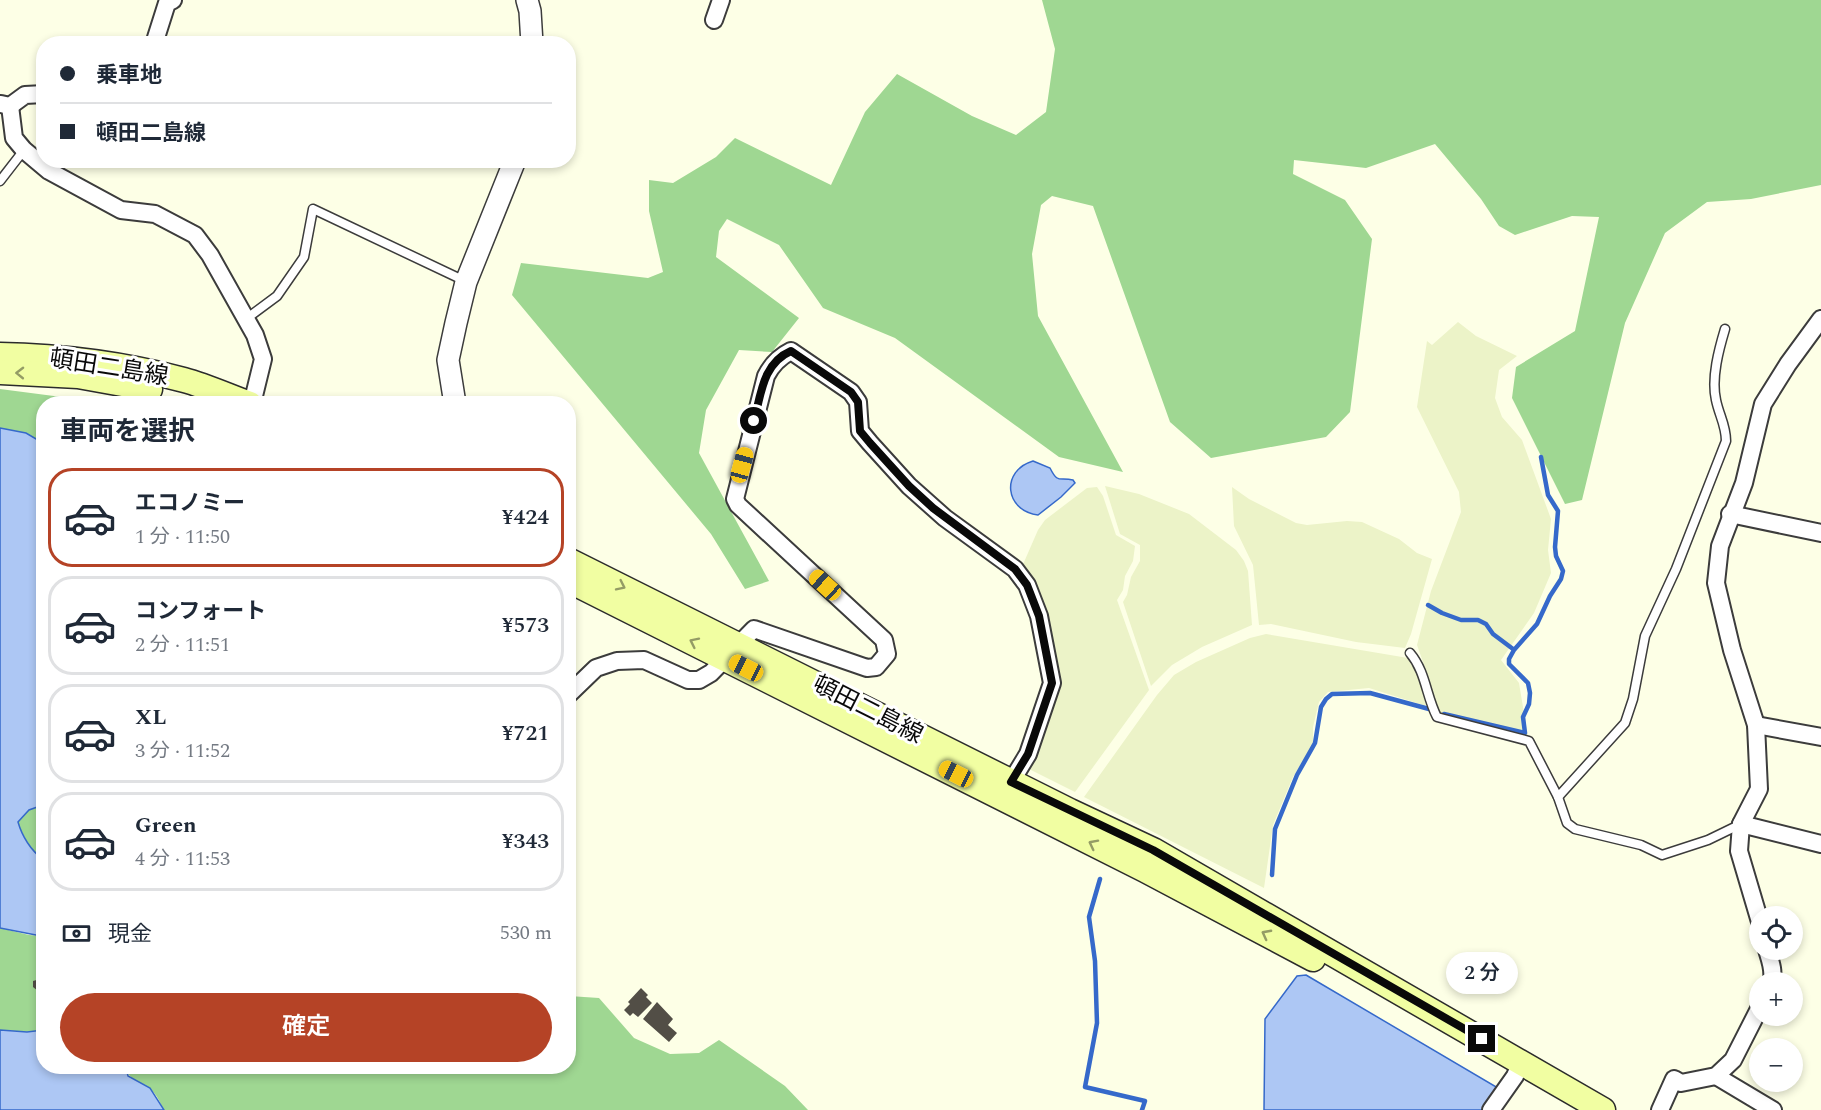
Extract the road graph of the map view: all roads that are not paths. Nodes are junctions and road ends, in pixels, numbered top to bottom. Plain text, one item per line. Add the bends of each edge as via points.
1 (527, 0) edge
2 (721, 0) edge
3 (169, 1) edge
4 (714, 20) dead end
5 (157, 36) edge
6 (532, 36) edge
7 (36, 94) edge
8 (5, 104) edge
9 (24, 150) junction
10 (36, 160) edge
11 (45, 168) edge
12 (511, 168) edge
13 (0, 181) edge
14 (466, 282) junction
15 (246, 319) junction
16 (1821, 319) edge
17 (1725, 329) dead end
18 (0, 355) edge
19 (0, 372) edge
20 (178, 396) edge
21 (229, 396) edge
22 (253, 396) edge
23 (453, 396) edge
24 (1730, 514) junction
25 (1821, 533) edge
26 (576, 564) edge
27 (576, 583) edge
28 (733, 651) junction
29 (1410, 653) dead end
30 (576, 687) edge
31 (1756, 725) junction
32 (1821, 737) edge
33 (1011, 782) junction
34 (1558, 797) junction
35 (1740, 824) junction
36 (1821, 844) edge
37 (1755, 906) edge
38 (1750, 1026) edge
39 (1518, 1069) junction
40 (1716, 1076) junction
41 (1491, 1110) edge
42 (1571, 1110) edge
43 (1603, 1110) edge
44 (1660, 1110) edge
45 (1773, 1110) edge

1 - 6 street
2 - 4 street
3 - 5 street
7 - 8 street
8 - 9 street via 14,138
9 - 10 street
9 - 13 lane
11 - 15 street via 121,210 154,214 195,235
12 - 14 street
14 - 15 lane via 313,209 304,257 278,296
14 - 23 street via 448,360
15 - 22 street via 263,359
16 - 24 street via 1763,404 1744,483
17 - 34 lane via 1715,399 1726,441 1645,636 1625,723
18 - 21 main road, 頓田二島線 via 38,355 119,365 186,380
20 -> 19 main road, 頓田二島線 via 78,376
24 - 25 street
24 - 31 street via 1720,546 1716,583
26 -> 28 main road, 頓田二島線
28 -> 27 main road, 頓田二島線
28 - 30 street via 699,680 688,680 644,660 617,661 596,668
28 - 33 main road, 頓田二島線
28 - 33 street via 754,629 867,668 876,667 887,654 884,640 735,499 765,376 771,365 791,351 851,392 858,402 860,431 909,486 1015,569 1027,585 1039,616 1052,683 1028,754
39 -> 28 main road, 頓田二島線
29 - 34 lane via 1419,664 1437,717 1529,741
31 - 32 street
31 - 35 street via 1759,789
33 - 39 main road, 頓田二島線 via 1153,850
34 - 35 lane via 1567,823 1575,829 1641,845 1662,855 1708,840
35 - 36 street
35 - 37 street via 1739,851
38 - 40 street via 1733,1060
39 - 41 street
39 - 42 main road, 頓田二島線
39 - 43 main road, 頓田二島線
40 - 44 street via 1681,1083 1674,1079
40 - 45 street

